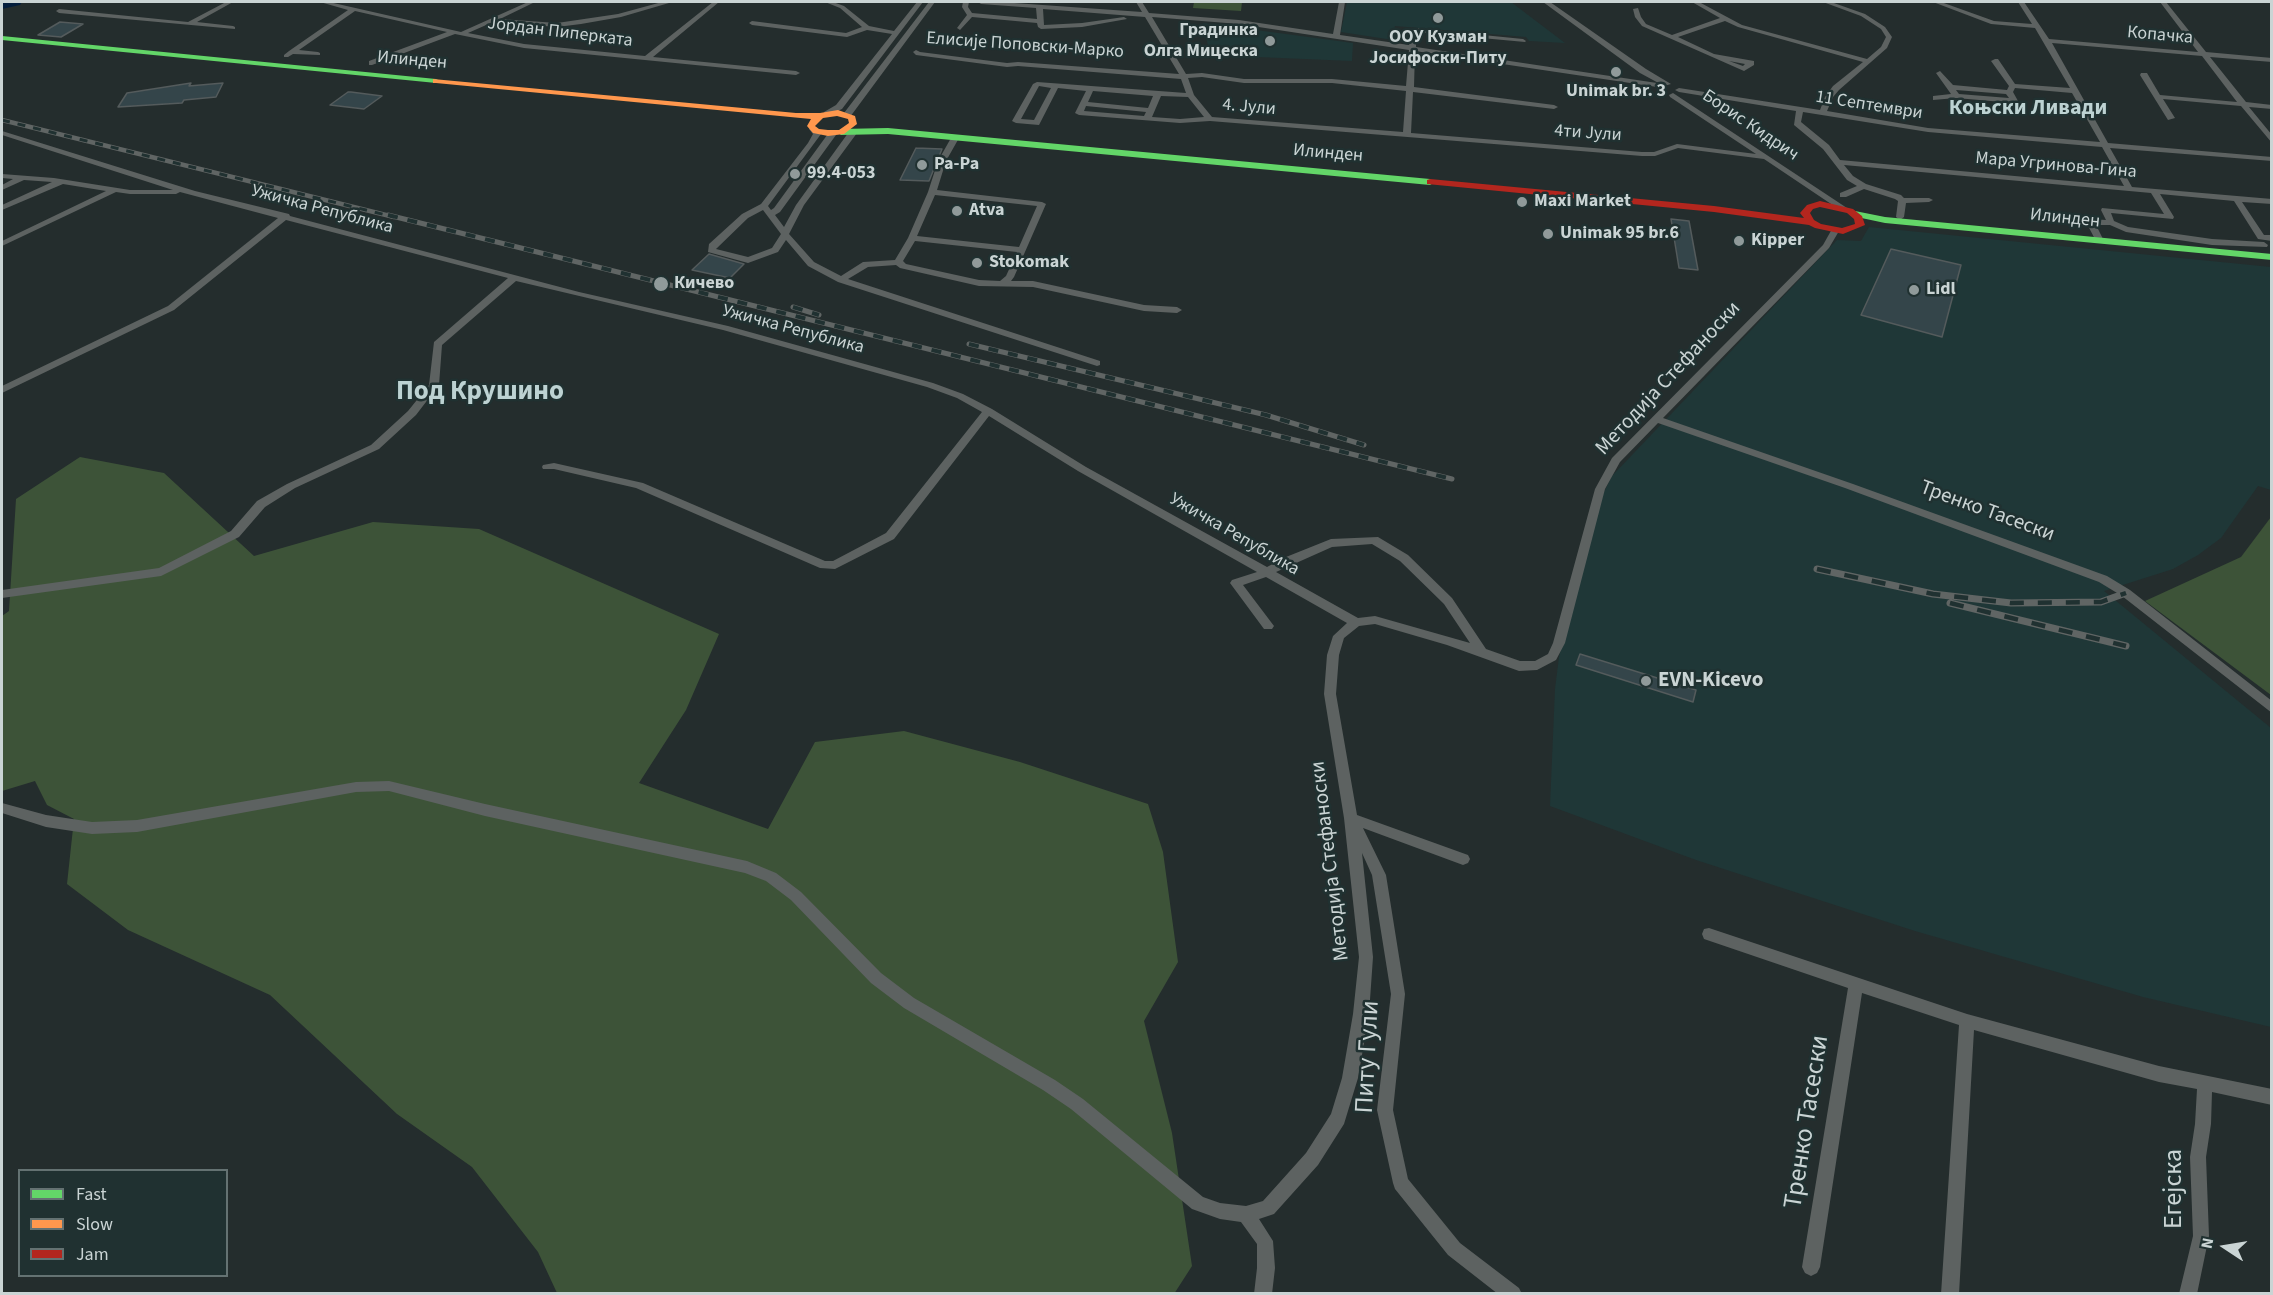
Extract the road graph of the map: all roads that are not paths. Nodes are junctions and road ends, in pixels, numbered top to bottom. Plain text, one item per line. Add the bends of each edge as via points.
1 (230, 2) edge
2 (323, 2) edge
3 (532, 2) edge
4 (667, 2) edge
5 (716, 2) edge
6 (828, 2) edge
7 (920, 2) edge
8 (932, 2) edge
9 (966, 2) edge
10 (981, 2) edge
11 (1139, 2) edge
12 (1342, 2) edge
13 (1546, 2) edge
14 (1695, 2) edge
15 (1826, 2) edge
16 (1936, 2) edge
17 (2021, 2) edge
18 (2163, 2) edge
19 (1019, 3) edge
20 (1039, 6) junction
21 (354, 9) junction
22 (1636, 9) dead end
23 (59, 11) dead end
24 (970, 15) junction
25 (1146, 16) junction
26 (1724, 19) junction
27 (491, 20) junction
28 (1040, 21) junction
29 (752, 23) dead end
30 (188, 24) junction
31 (1269, 26) junction
32 (2037, 26) junction
33 (234, 27) dead end
34 (867, 28) junction
35 (960, 28) dead end
36 (457, 33) junction
37 (896, 33) junction
38 (1264, 35) dead end
39 (1336, 36) junction
40 (1672, 37) junction
41 (2, 38) edge
42 (1523, 41) dead end
43 (2046, 41) junction
44 (2, 44) edge
45 (1412, 49) junction
46 (318, 54) dead end
47 (2205, 54) junction
48 (1714, 56) junction
49 (646, 58) junction
50 (2271, 60) edge
51 (1868, 61) junction
52 (1995, 61) dead end
53 (372, 63) dead end
54 (796, 73) dead end
55 (1646, 73) junction
56 (1940, 73) dead end
57 (2144, 75) dead end
58 (1184, 76) junction
59 (1626, 82) junction
60 (1667, 84) junction
61 (1056, 86) junction
62 (1951, 87) junction
63 (1656, 88) junction
64 (1091, 89) junction
65 (1410, 89) junction
66 (2011, 89) junction
67 (1120, 91) junction
68 (2074, 91) junction
69 (1676, 92) junction
70 (1143, 93) junction
71 (1158, 94) junction
72 (1190, 95) junction
73 (1956, 96) junction
74 (1716, 97) junction
75 (2160, 97) junction
76 (1936, 98) dead end
77 (1083, 104) junction
78 (1115, 104) junction
79 (1137, 105) junction
80 (2244, 105) junction
81 (1554, 107) dead end
82 (2271, 107) edge
83 (1150, 110) junction
84 (1800, 110) junction
85 (1701, 112) junction
86 (1822, 114) junction
87 (824, 115) junction
88 (1109, 116) junction
89 (2171, 118) dead end
90 (1147, 119) junction
91 (1210, 119) junction
92 (845, 126) junction
93 (813, 129) junction
94 (2, 133) edge
95 (1407, 136) junction
96 (955, 138) junction
97 (2271, 141) edge
98 (2103, 145) junction
99 (1764, 157) junction
100 (2271, 159) edge
101 (1837, 162) junction
102 (2, 176) edge
103 (24, 177) junction
104 (63, 181) junction
105 (1808, 184) junction
106 (1863, 186) junction
107 (2129, 188) junction
108 (2, 189) edge
109 (116, 189) junction
110 (2154, 190) junction
111 (932, 192) junction
112 (192, 193) junction
113 (2236, 198) junction
114 (1929, 200) dead end
115 (1902, 201) junction
116 (2271, 202) edge
117 (764, 206) junction
118 (2, 208) edge
119 (1850, 210) junction
120 (1810, 212) junction
121 (770, 214) junction
122 (286, 216) junction
123 (1900, 217) dead end
124 (2111, 223) junction
125 (1835, 231) junction
126 (785, 234) junction
127 (912, 238) junction
128 (2271, 238) edge
129 (2100, 241) junction
130 (2262, 241) junction
131 (2, 244) edge
132 (1022, 250) junction
133 (2271, 257) edge
134 (898, 262) junction
135 (2271, 265) edge
136 (515, 277) junction
137 (841, 280) junction
138 (1003, 283) junction
139 (1177, 310) dead end
140 (1097, 363) dead end
141 (2, 390) edge
142 (988, 411) junction
143 (1654, 419) junction
144 (547, 467) dead end
145 (1266, 573) junction
146 (2, 594) edge
147 (1356, 622) junction
148 (1268, 626) dead end
149 (1483, 654) junction
150 (2271, 708) edge
151 (2, 808) edge
152 (1351, 818) junction
153 (1463, 859) dead end
154 (1709, 934) dead end
155 (1856, 985) junction
156 (1967, 1021) junction
157 (2205, 1083) junction
158 (2271, 1096) edge
159 (1246, 1214) junction
160 (1811, 1267) dead end
161 (1263, 1293) edge
162 (1513, 1293) edge
163 (1950, 1293) edge
164 (2188, 1293) edge

1 - 30 street
2 - 21 street, Јордан Пиперката
3 - 27 street
4 - 27 street via 619,16 557,25
5 - 49 street
6 - 34 street via 842,7
7 - 8 street
7 - 37 street
8 - 92 street
9 - 24 street
10 - 19 street
11 - 25 street
12 - 39 street
13 - 55 street
14 - 26 street
15 - 51 street via 1863,15 1883,28 1888,37 1884,48
16 - 32 street via 1993,22
17 - 32 street
18 - 47 street
19 - 20 street
20 - 25 street
20 - 28 street
21 - 36 street, Јордан Пиперката
21 - 46 street via 288,54
22 - 40 street via 1644,25
23 - 30 street
24 - 28 street
24 - 35 street
25 - 28 street via 1059,27 1041,27
25 - 31 street
25 - 58 street, 4. Јули
26 - 40 street
26 - 51 street
27 - 36 street
29 - 34 street via 847,35
30 - 33 street
31 - 38 street
31 - 39 street
32 - 43 street
34 - 37 street
36 - 49 street, Јордан Пиперката via 524,46
36 - 53 street
37 - 87 street via 840,107
39 - 45 street
40 - 48 street
41 - 87 main road, Илинден via 773,114
42 - 45 street via 1413,30
43 - 47 street, Копачка
43 - 68 street
44 - 93 main road, Илинден via 791,122
45 - 59 street
45 - 65 street
47 - 50 street, Копачка
47 - 80 street
48 - 48 street via 1751,63 1744,69
49 - 54 street, Јордан Пиперката
51 - 86 street via 1836,88
52 - 66 street
55 - 59 street
55 - 60 street
55 - 63 street
56 - 62 street
57 - 75 street
58 - 58 street, Елисије Поповски-Марко via 1012,57 916,52 1007,65
58 - 65 street, Елисије Поповски-Марко via 1332,81
58 - 72 street, 4. Јули
59 - 63 street
60 - 63 street
60 - 69 street
61 - 61 street via 1036,123 1016,121 1037,84
61 - 64 street
62 - 66 street
62 - 73 street
63 - 69 street via 1663,94
64 - 67 street
64 - 77 street
65 - 81 street, Елисије Поповски-Марко
65 - 95 street
66 - 68 street
66 - 73 street via 2014,101
67 - 70 street
67 - 78 street
68 - 98 street
69 - 74 street, 11 Септември
69 - 85 street, Борис Кидрич
70 - 71 street
70 - 79 street
71 - 72 street
71 - 83 street
72 - 91 street, 4. Јули
73 - 76 street
74 - 84 street, 11 Септември
74 - 85 street via 1698,106
75 - 80 street
75 - 89 street
77 - 78 street
77 - 88 street via 1079,113
78 - 79 street
78 - 88 street
79 - 83 street
80 - 82 street
80 - 97 street
83 - 90 street
84 - 86 street, 11 Септември
84 - 101 street via 1797,123 1826,147
85 - 99 street, Борис Кидрич
86 - 98 street, 11 Септември via 1928,130
87 - 92 main road, Илинден
87 - 93 main road via 811,124
88 - 90 street
90 - 91 street
91 - 95 street, 4. Јули
92 - 93 main road, Илинден via 819,132
92 - 96 main road, Илинден
92 - 120 main road, Илинден via 878,124
92 - 121 street
92 - 126 street
93 - 117 street via 817,134 811,144
94 - 112 street, Ужичка Република
95 - 99 street, 4ти Јули via 1642,154 1677,146
96 - 111 street
96 - 120 main road, Илинден via 1714,209
98 - 100 street, 11 Септември
98 - 107 street
99 - 105 street, Борис Кидрич
101 - 106 street
101 - 107 street, Мара Угринова-Гина
102 - 103 street
103 - 104 street
103 - 108 street
104 - 109 street
104 - 118 street
105 - 119 street, Борис Кидрич
105 - 120 street, Борис Кидрич
106 - 115 street
106 - 119 street
107 - 110 street, Мара Угринова-Гина
109 - 112 street
109 - 131 street
110 - 113 street, Мара Угринова-Гина
110 - 124 street via 2170,217 2105,210
111 - 127 street
111 - 132 street via 1042,204
112 - 122 street, Ужичка Република
113 - 116 street, Мара Угринова-Гина
113 - 130 street
114 - 115 street
115 - 123 street
117 - 121 street
117 - 126 street via 745,216 711,250 748,260 775,250
119 - 120 main road, Илинден via 1828,204
119 - 125 main road, Илинден via 1851,230
119 - 129 main road, Илинден via 1885,220
119 - 135 main road, Илинден via 1886,225
120 - 125 main road, Илинден
121 - 126 street
122 - 136 street, Ужичка Република
122 - 141 street via 171,308
124 - 129 street via 2090,222
124 - 130 street via 2126,229 2212,242
125 - 143 street, Методија Стефаноски via 1826,246
126 - 137 street via 811,264
127 - 132 street
127 - 134 street
128 - 130 street
129 - 133 main road, Илинден
130 - 133 street
132 - 138 street via 1010,277
134 - 137 street via 866,264
134 - 138 street via 971,281
136 - 142 street, Ужичка Република via 879,370 960,396
136 - 146 street via 437,344 434,385 375,447 261,504 235,534 161,572
137 - 140 street
138 - 139 street via 1033,284 1144,308
142 - 144 street via 890,536 835,564 824,565 639,485
142 - 145 street, Ужичка Република
143 - 149 street, Методија Стефаноски via 1616,460 1600,489 1552,657 1537,665 1519,666
143 - 150 street, Тренко Тасески via 2103,579
145 - 147 street, Ужичка Република
145 - 148 street via 1236,583
145 - 149 street via 1330,543 1374,540 1404,558 1448,601
147 - 149 street, Методија Стефаноски via 1375,620 1401,626
147 - 152 street, Методија Стефаноски via 1339,636 1333,655 1330,694
151 - 159 street via 46,821 92,828 137,826 314,793 389,786 747,867 771,877 796,896 876,978 909,1003 1068,1098 1198,1203
152 - 153 street
152 - 159 street, Методија Стефаноски via 1366,957 1350,1078 1338,1118 1312,1159 1268,1208
152 - 162 street, Питу Гули via 1379,875 1398,994 1385,1110 1401,1183 1454,1248
154 - 155 street
155 - 156 street
155 - 160 street, Тренко Тасески
156 - 157 street via 2158,1074
156 - 163 street
157 - 158 street
157 - 164 street, Егејска via 2198,1157 2201,1236
159 - 161 street via 1265,1241

